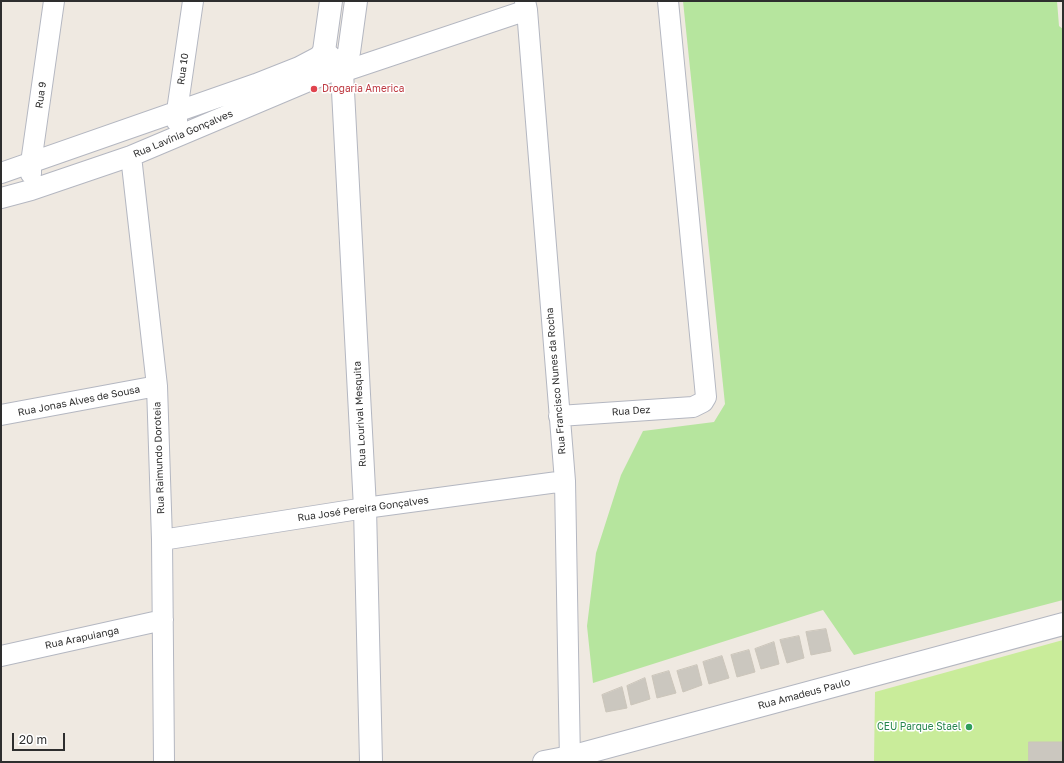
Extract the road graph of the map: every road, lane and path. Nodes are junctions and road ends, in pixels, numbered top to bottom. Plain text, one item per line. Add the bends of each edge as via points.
1 (54, 1) edge
2 (193, 1) edge
3 (331, 1) edge
4 (356, 1) edge
5 (668, 1) edge
6 (526, 5) edge
7 (324, 51) junction
8 (340, 69) junction
9 (177, 111) junction
10 (177, 138) junction
11 (131, 156) junction
12 (32, 163) junction
13 (1, 173) edge
14 (31, 190) junction
15 (1, 198) edge
16 (157, 386) junction
17 (1, 415) edge
18 (559, 416) junction
19 (565, 481) junction
20 (365, 508) junction
21 (162, 540) junction
22 (163, 620) junction
23 (1063, 624) edge
24 (1, 656) edge
25 (570, 760) edge
26 (164, 762) edge
27 (371, 762) edge
28 (544, 762) edge

1 - 12 street, Rua 9
2 - 9 street, Rua 10
3 - 7 main road
4 - 8 main road via 350,46
5 - 18 street, Rua Dez via 706,397 703,402 693,407
6 - 8 street, Rua Lavínia Gonçalves
6 - 18 street, Rua Francisco Nunes da Rocha
7 - 8 main road
7 - 9 street, Rua Lavínia Gonçalves via 299,67
8 - 10 street, Rua Lavínia Gonçalves
8 - 20 main road, Rua Lourival Mesquita
9 - 10 street, Rua 10
9 - 12 street, Rua Lavínia Gonçalves
10 - 11 street, Rua Lavínia Gonçalves
11 - 14 street, Rua Lavínia Gonçalves
11 - 16 street, Rua Raimundo Doroteia
12 - 13 street, Rua Lavínia Gonçalves
12 - 14 street, Rua 9
14 - 15 street, Rua Lavínia Gonçalves
16 - 17 street, Rua Jonas Alves de Sousa
16 - 21 street, Rua Raimundo Doroteia
18 - 19 street, Rua Francisco Nunes da Rocha
19 - 20 street, Rua José Pereira Gonçalves
19 - 25 street, Rua Francisco Nunes da Rocha
20 - 21 street, Rua José Pereira Gonçalves
20 - 27 main road, Rua Lourival Mesquita
21 - 22 street, Rua Raimundo Doroteia
22 - 24 street, Rua Arapuianga
22 - 26 street, Rua Raimundo Doroteia
23 - 25 main road, Rua Amadeus Paulo
25 - 28 main road, Rua Amadeus Paulo

